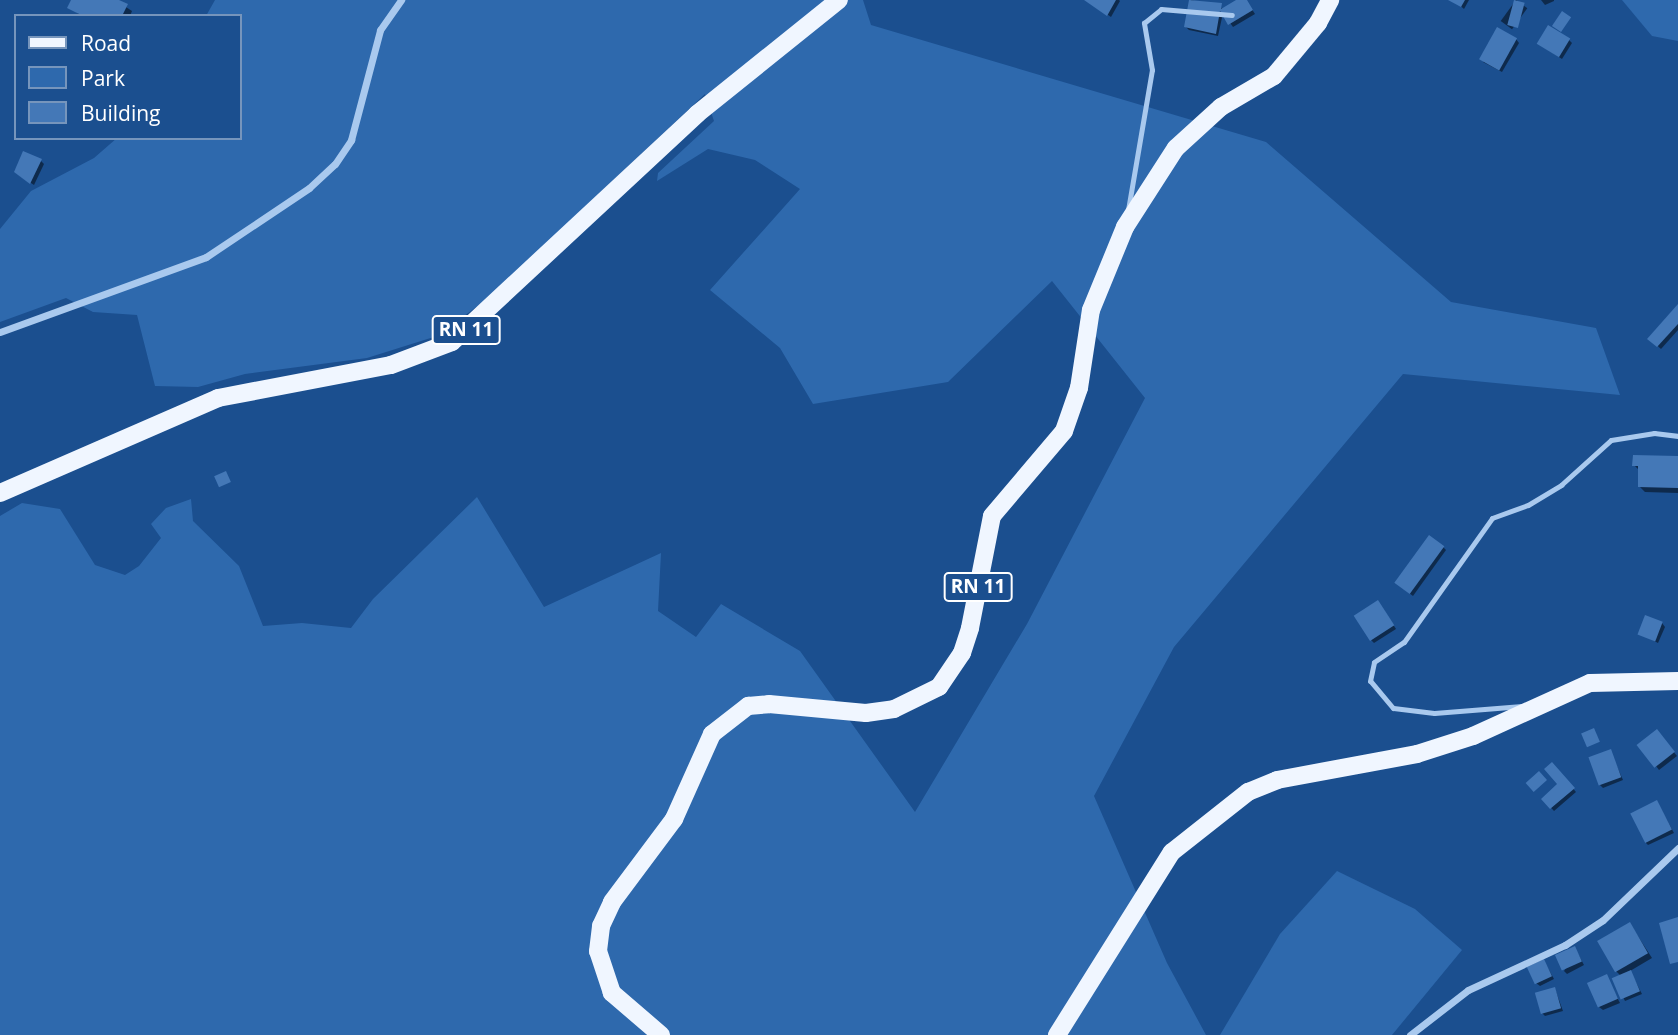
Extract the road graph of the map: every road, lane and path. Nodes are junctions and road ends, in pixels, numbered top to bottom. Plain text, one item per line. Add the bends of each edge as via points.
1 (401, 0) edge
2 (839, 0) edge
3 (1329, 0) edge
4 (1232, 15) dead end
5 (1125, 227) junction
6 (0, 332) edge
7 (1678, 436) edge
8 (0, 493) edge
9 (1678, 681) edge
10 (1539, 704) junction
11 (1678, 848) edge
12 (661, 1035) edge
13 (1057, 1035) edge
14 (1410, 1035) edge

1 - 6 street via 380,30 351,140 335,164 309,188 206,257
2 - 8 main road, RN 11 via 772,49 686,123 452,342 391,365 218,398
3 - 5 main road, RN 11 via 1318,23 1274,76 1201,122 1176,148
4 - 5 lane via 1161,9 1144,23 1152,70
5 - 12 main road, RN 11 via 1091,310 1079,388 1064,431 992,516 970,628 951,671 921,699 894,709 839,713 769,704 748,706 730,717 712,734 674,819 612,902 601,926 598,951 603,974 627,1007
7 - 10 lane via 1654,433 1611,440 1561,485 1528,505 1492,518 1404,642 1374,662 1370,681 1393,708 1434,713
9 - 10 main road via 1590,683
10 - 13 main road via 1473,736 1417,754 1277,780 1248,792 1172,852
11 - 14 street via 1603,920 1564,945 1468,990

